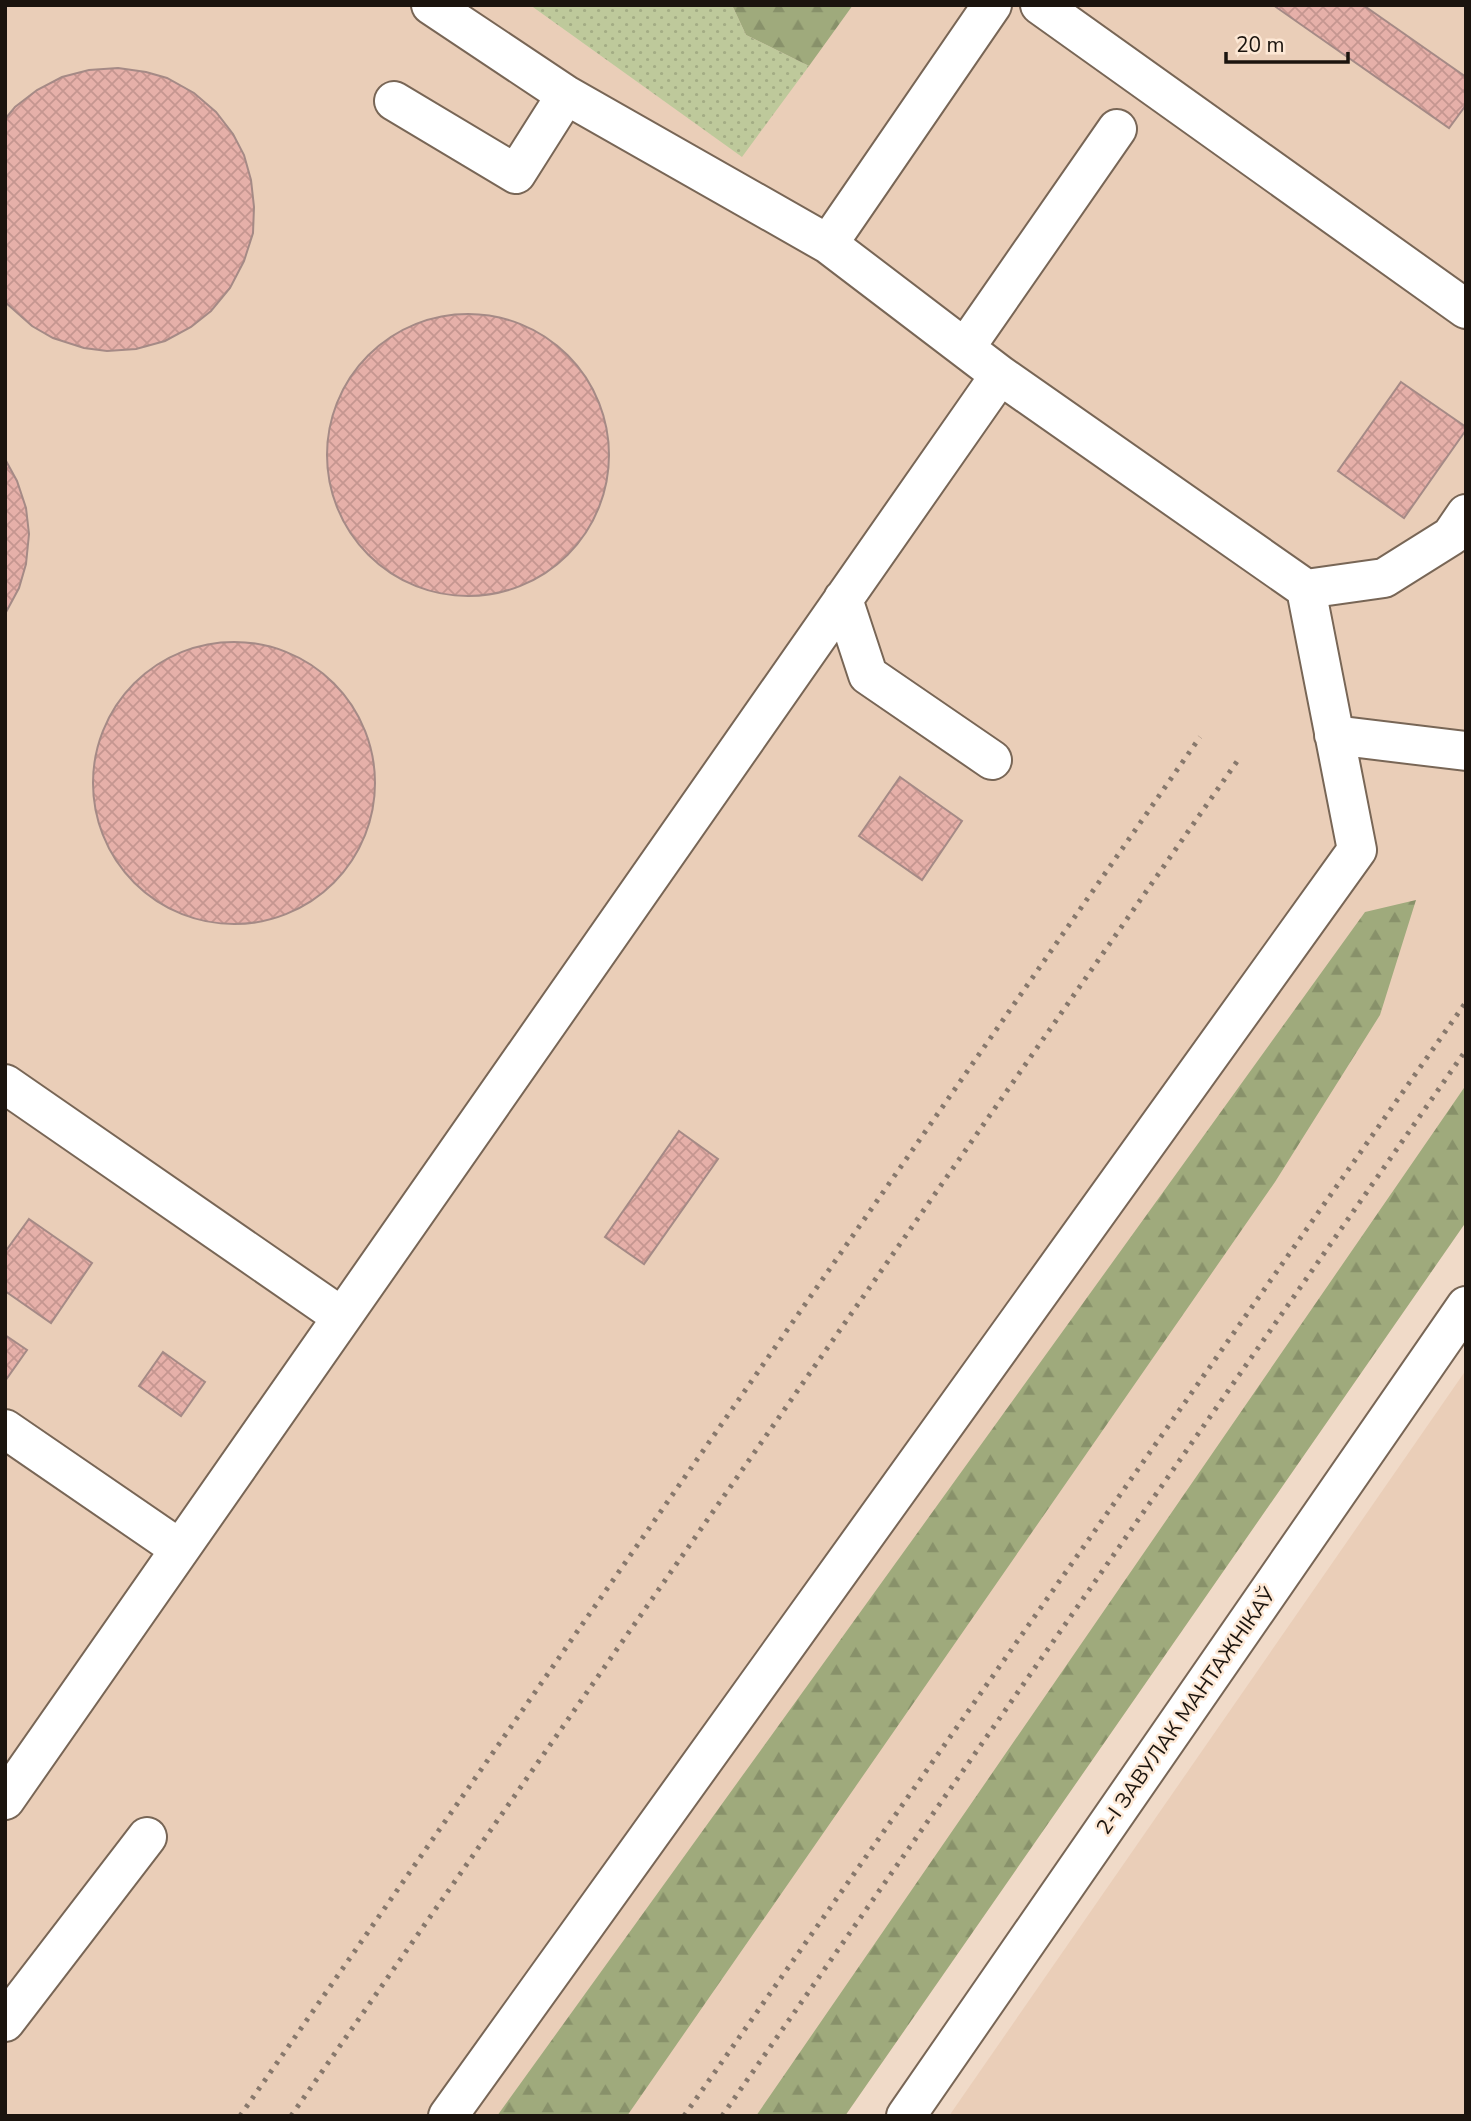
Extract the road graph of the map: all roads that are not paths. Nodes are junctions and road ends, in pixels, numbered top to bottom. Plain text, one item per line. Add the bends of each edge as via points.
1 (431, 5) edge
2 (992, 5) edge
3 (1040, 5) edge
4 (566, 95) junction
5 (394, 101) dead end
6 (1117, 129) dead end
7 (828, 244) junction
8 (1466, 309) edge
9 (965, 348) junction
10 (1000, 375) junction
11 (1466, 514) edge
12 (1306, 589) junction
13 (844, 599) junction
14 (1334, 735) junction
15 (1466, 751) edge
16 (992, 760) dead end
17 (7, 1088) edge
18 (1466, 1306) edge
19 (342, 1317) junction
20 (5, 1429) edge
21 (180, 1549) junction
22 (5, 1800) edge
23 (147, 1837) dead end
24 (5, 2022) edge
25 (448, 2116) edge
26 (905, 2116) edge

1 - 4 street
2 - 7 street
3 - 8 street
4 - 5 street via 516,174
4 - 7 street
6 - 9 street
7 - 9 street
9 - 10 street
10 - 12 street
10 - 13 street
11 - 12 street via 1451,536 1384,578
12 - 14 street
13 - 16 street via 868,675
13 - 19 street
14 - 15 street
14 - 25 street via 1357,850
17 - 19 street
18 - 26 street, 2-І ЗАВУЛАК МАНТАЖНІКАЎ
19 - 21 street
20 - 21 street
21 - 22 street
23 - 24 street

